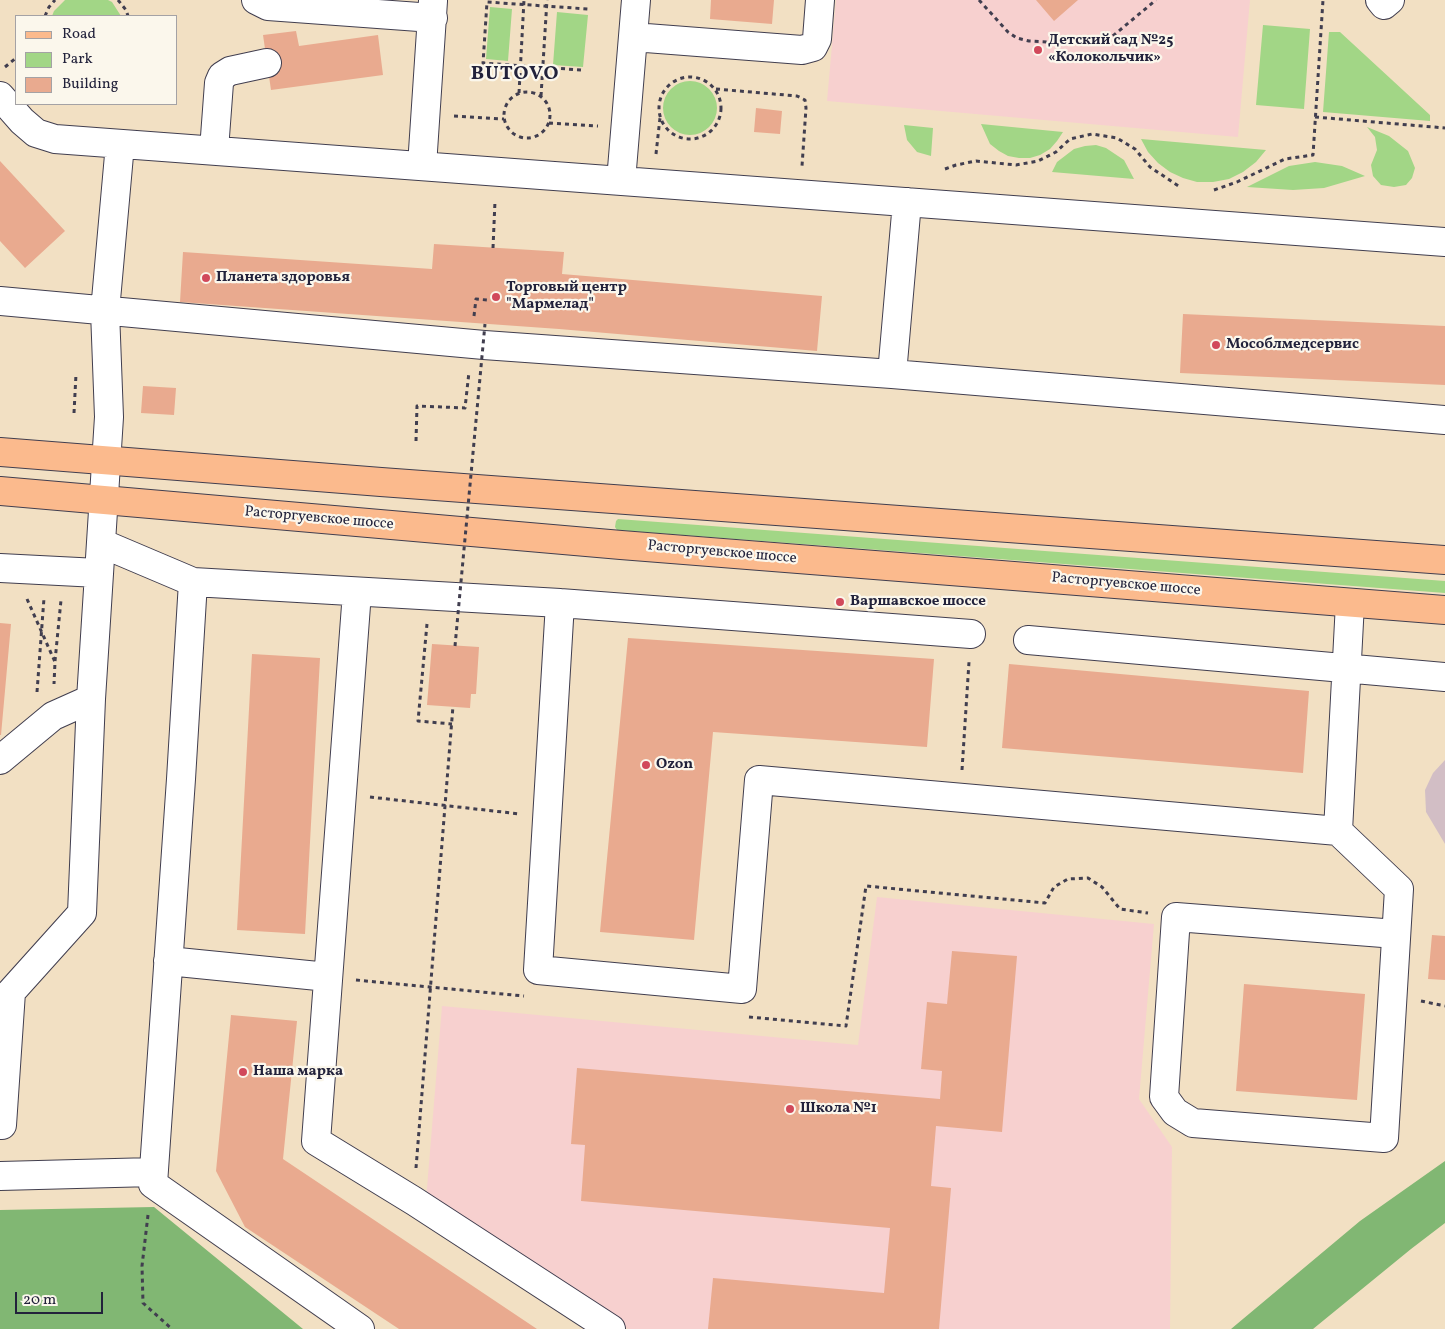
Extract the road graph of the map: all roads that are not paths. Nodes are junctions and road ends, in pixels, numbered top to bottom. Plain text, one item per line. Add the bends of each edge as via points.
1 (256, 0) edge
2 (636, 0) edge
3 (820, 0) edge
4 (1380, 0) edge
5 (1390, 0) edge
6 (433, 9) edge
7 (633, 37) junction
8 (267, 63) dead end
9 (0, 96) edge
10 (120, 144) junction
11 (214, 150) junction
12 (422, 166) junction
13 (621, 181) junction
14 (907, 202) junction
15 (1445, 242) edge
16 (0, 301) edge
17 (105, 310) junction
18 (892, 374) junction
19 (1445, 420) edge
20 (0, 452) edge
21 (106, 462) junction
22 (0, 491) edge
23 (104, 501) junction
24 (101, 543) junction
25 (1445, 560) edge
26 (7, 568) edge
27 (98, 573) junction
28 (193, 582) junction
29 (357, 592) junction
30 (560, 603) junction
31 (1350, 603) junction
32 (1445, 610) edge
33 (971, 634) road end
34 (1028, 640) dead end
35 (1346, 669) junction
36 (1445, 677) edge
37 (91, 699) junction
38 (0, 760) edge
39 (1338, 831) junction
40 (1396, 934) junction
41 (168, 961) junction
42 (328, 977) junction
43 (0, 1125) edge
44 (0, 1176) edge
45 (153, 1178) junction
46 (360, 1329) edge
47 (611, 1329) edge

1 - 6 lane via 268,6
2 - 7 lane
3 - 7 lane via 817,39 812,47 802,50
4 - 5 lane via 1384,5
6 - 12 lane
7 - 13 lane
8 - 11 lane via 230,71 222,76
9 - 10 lane via 36,133
10 - 11 lane
10 - 17 lane
11 - 12 lane
12 - 13 lane
13 - 14 lane
14 - 15 lane
14 - 18 lane
16 - 17 lane
17 - 18 lane via 478,334
17 - 21 lane via 109,417
18 - 19 lane
20 - 21 main road
21 - 23 lane
21 - 25 main road
22 - 23 main road, Расторгуевское шоссе
23 - 24 lane
23 - 31 main road, Расторгуевское шоссе
24 - 27 lane
24 - 28 lane
26 - 27 lane
27 - 37 lane
28 - 29 lane
28 - 41 lane
29 - 30 lane
29 - 42 lane
30 - 33 lane
30 - 39 lane via 538,970 742,989 759,780
31 - 32 main road, Расторгуевское шоссе
31 - 35 lane
34 - 35 lane
35 - 36 lane
35 - 39 lane
37 - 38 lane via 44,724
37 - 43 lane via 82,913 11,992
39 - 40 lane via 1399,890
40 - 40 lane via 1176,917 1164,1097 1175,1112 1193,1123 1384,1138
41 - 42 lane
41 - 45 lane
42 - 47 lane via 316,1141
44 - 45 lane
45 - 46 lane

